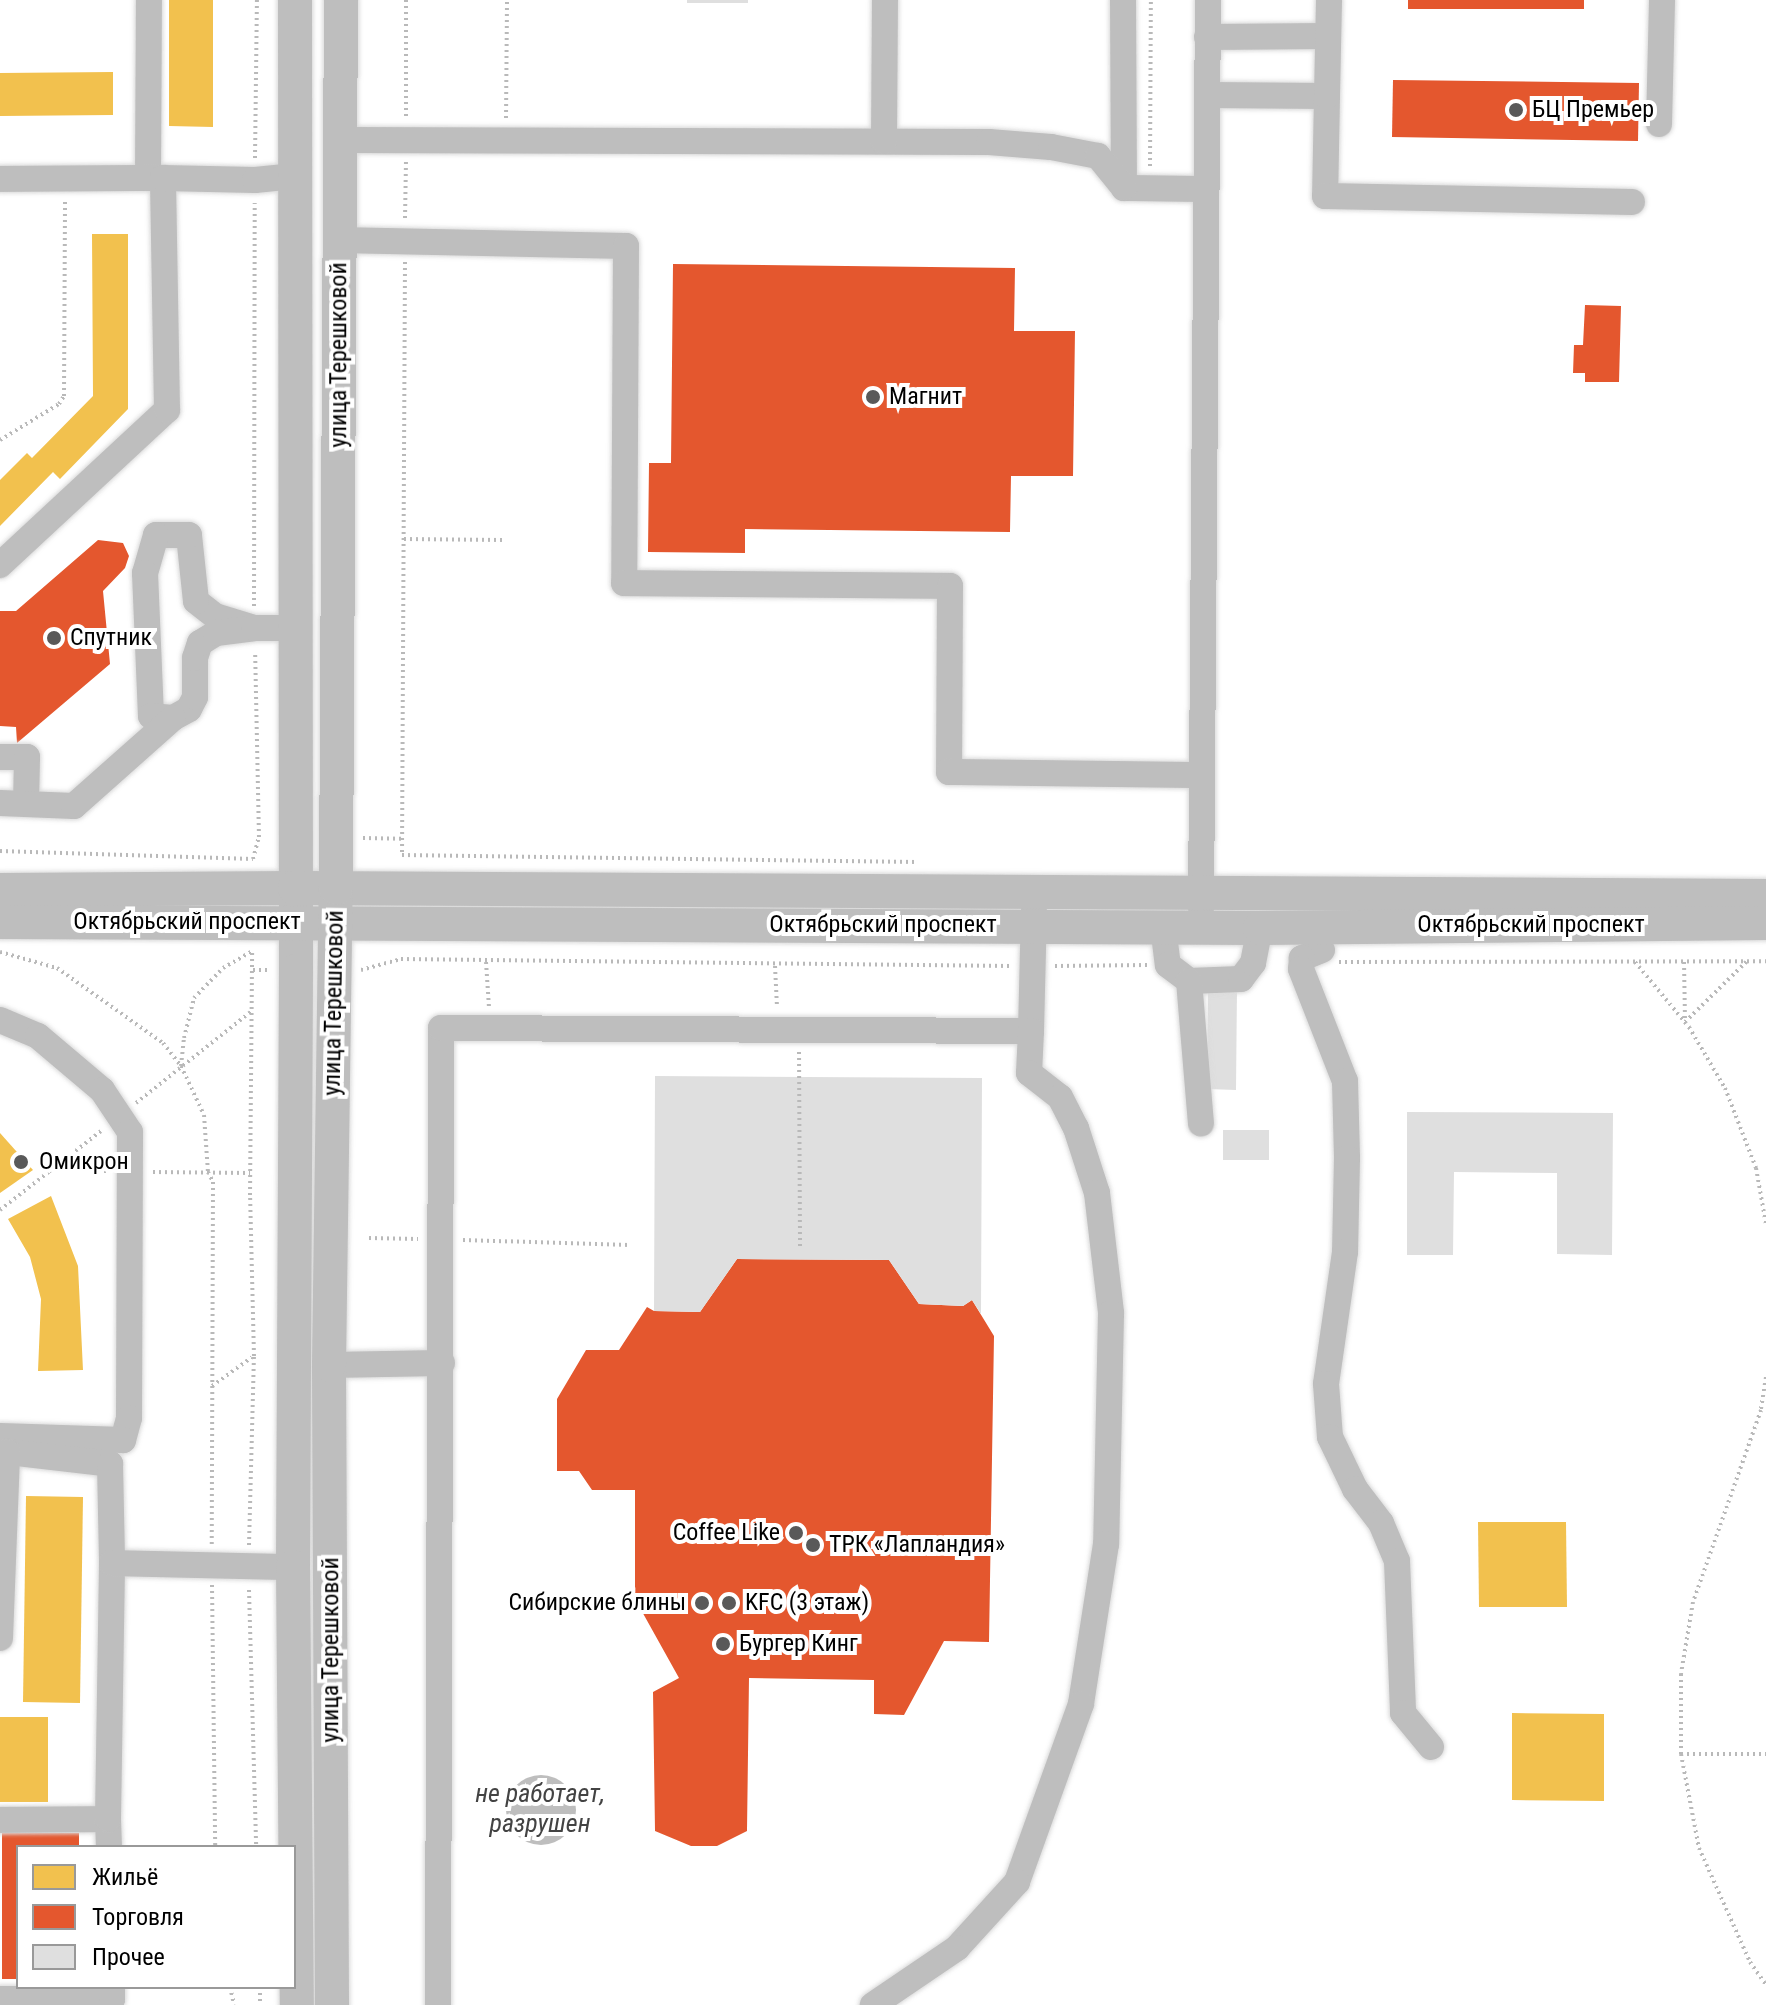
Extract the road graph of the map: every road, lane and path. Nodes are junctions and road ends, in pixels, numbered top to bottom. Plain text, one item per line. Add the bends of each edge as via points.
1 (149, 0) edge
2 (257, 0) edge
3 (295, 0) edge
4 (341, 0) edge
5 (406, 0) edge
6 (507, 0) edge
7 (885, 0) edge
8 (1123, 0) edge
9 (1151, 0) edge
10 (1208, 0) edge
11 (1329, 0) edge
12 (1662, 0) edge
13 (1328, 36) junction
14 (1207, 37) junction
15 (1208, 95) junction
16 (1327, 96) junction
17 (1659, 124) dead end
18 (340, 140) junction
19 (406, 140) junction
20 (506, 140) junction
21 (884, 141) junction
22 (295, 176) junction
23 (65, 178) junction
24 (155, 178) junction
25 (0, 179) edge
26 (255, 180) junction
27 (1124, 188) junction
28 (1168, 189) junction
29 (1206, 189) junction
30 (1632, 202) dead end
31 (339, 240) junction
32 (405, 240) junction
33 (0, 440) edge
34 (404, 539) junction
35 (502, 540) dead end
36 (0, 565) edge
37 (254, 628) junction
38 (295, 628) junction
39 (173, 718) junction
40 (0, 757) edge
41 (1200, 775) junction
42 (13, 803) edge
43 (363, 838) dead end
44 (402, 839) junction
45 (0, 851) edge
46 (929, 862) dead end
47 (295, 888) junction
48 (336, 888) junction
49 (0, 890) edge
50 (1766, 896) edge
51 (1034, 910) junction
52 (1201, 911) junction
53 (0, 922) edge
54 (296, 922) junction
55 (335, 922) junction
56 (1766, 923) edge
57 (1163, 926) junction
58 (1260, 928) junction
59 (1315, 949) junction
60 (0, 952) edge
61 (1747, 961) junction
62 (1766, 961) edge
63 (486, 962) junction
64 (1635, 962) junction
65 (1684, 962) junction
66 (748, 965) dead end
67 (775, 966) dead end
68 (355, 971) dead end
69 (1189, 981) junction
70 (0, 1020) edge
71 (1685, 1022) junction
72 (490, 1028) junction
73 (779, 1028) junction
74 (1031, 1031) junction
75 (181, 1066) junction
76 (1201, 1123) dead end
77 (1766, 1224) edge
78 (369, 1238) dead end
79 (442, 1240) junction
80 (629, 1245) dead end
81 (800, 1246) dead end
82 (254, 1356) junction
83 (442, 1363) junction
84 (329, 1365) junction
85 (1766, 1377) edge
86 (212, 1386) junction
87 (2, 1446) edge
88 (112, 1563) junction
89 (212, 1563) junction
90 (248, 1564) junction
91 (293, 1567) junction
92 (0, 1638) edge
93 (1431, 1747) dead end
94 (1681, 1754) junction
95 (1766, 1754) edge
96 (108, 1819) junction
97 (0, 1820) edge
98 (109, 1845) edge
99 (215, 1845) edge
100 (256, 1845) edge
101 (296, 1845) edge
102 (296, 1896) edge
103 (1766, 1985) edge
104 (112, 1989) edge
105 (0, 1999) edge
106 (297, 2005) edge
107 (332, 2005) edge
108 (438, 2005) edge
109 (873, 2005) edge

1 - 24 street
2 - 26 path
3 - 22 main road, улица Терешковой
4 - 18 main road, улица Терешковой
5 - 19 path
6 - 20 path
7 - 21 street
8 - 27 street
9 - 28 path via 1150,170
10 - 14 street
11 - 13 street
12 - 17 street
13 - 14 street
13 - 16 street
14 - 15 street
15 - 16 street
15 - 29 street
16 - 30 street via 1325,196
18 - 19 street
18 - 31 main road, улица Терешковой
19 - 20 street
19 - 32 path
20 - 21 street
21 - 27 street via 1004,143 1098,156
22 - 26 street
22 - 38 main road, улица Терешковой
23 - 24 street
23 - 25 street
23 - 33 path via 64,396
24 - 26 street
24 - 36 street via 167,410
26 - 37 path
27 - 28 street
28 - 29 street
29 - 41 street
31 - 32 street
31 - 48 main road, улица Терешковой
32 - 34 path
32 - 41 street via 626,246 624,583 950,586 949,772
34 - 35 path
34 - 44 path
37 - 38 street
37 - 39 street via 216,633 200,643 195,697 189,709
37 - 39 street via 215,616 196,601 189,535 156,535 145,573 151,716
37 - 45 path via 259,837 253,859
38 - 47 main road, улица Терешковой
39 - 42 street via 74,806
40 - 42 street via 27,757
41 - 52 street
43 - 44 path
44 - 46 path via 402,855
47 - 48 main road, Октябрьский проспект
47 - 49 main road, Октябрьский проспект
47 - 54 main road, улица Терешковой
48 - 51 main road, Октябрьский проспект
48 - 55 main road, улица Терешковой
50 - 52 main road, Октябрьский проспект
51 - 52 main road, Октябрьский проспект
51 - 55 main road, Октябрьский проспект
51 - 57 main road, Октябрьский проспект
51 - 74 street
52 - 57 main road, Октябрьский проспект
52 - 58 main road, Октябрьский проспект
53 - 54 main road, Октябрьский проспект
54 - 55 main road, Октябрьский проспект
54 - 91 main road, улица Терешковой
55 - 84 main road, улица Терешковой
56 - 59 main road, Октябрьский проспект
57 - 69 street via 1168,965
58 - 59 main road, Октябрьский проспект
58 - 69 street via 1253,963 1241,979
59 - 64 path
59 - 93 street via 1301,969 1345,1081 1345,1252 1326,1384 1330,1437 1397,1561 1403,1713
60 - 75 path via 57,968 163,1043
61 - 62 path
61 - 65 path
61 - 71 path
63 - 66 path
63 - 68 path via 401,959
63 - 72 path
64 - 65 path
64 - 71 path
65 - 71 path
67 - 73 path
69 - 76 street
70 - 87 street via 38,1036 102,1090 130,1132 129,1418 123,1440
71 - 77 path via 1725,1088 1756,1168
72 - 73 street
72 - 79 street via 441,1028
73 - 74 street
73 - 81 path via 799,1050
74 - 109 street via 1029,1073 1060,1097 1097,1193 1111,1313 1106,1544 1086,1675 1081,1704 1017,1882 957,1948
75 - 82 path via 194,998 223,968 252,951
75 - 86 path via 204,1115 213,1182
78 - 79 path
79 - 80 path
79 - 83 street
82 - 86 path
82 - 90 path
83 - 84 street
83 - 108 street
84 - 107 main road, улица Терешковой
85 - 94 path via 1761,1410 1693,1602 1681,1674
86 - 89 path
87 - 88 street via 110,1464
87 - 92 street
88 - 89 street
88 - 96 street
89 - 90 street
89 - 99 path
90 - 91 street
90 - 100 path
91 - 101 main road, улица Терешковой
94 - 95 path
94 - 103 path via 1699,1848 1750,1962
96 - 97 street
96 - 98 street
102 - 106 main road, улица Терешковой
104 - 105 street via 112,1999

